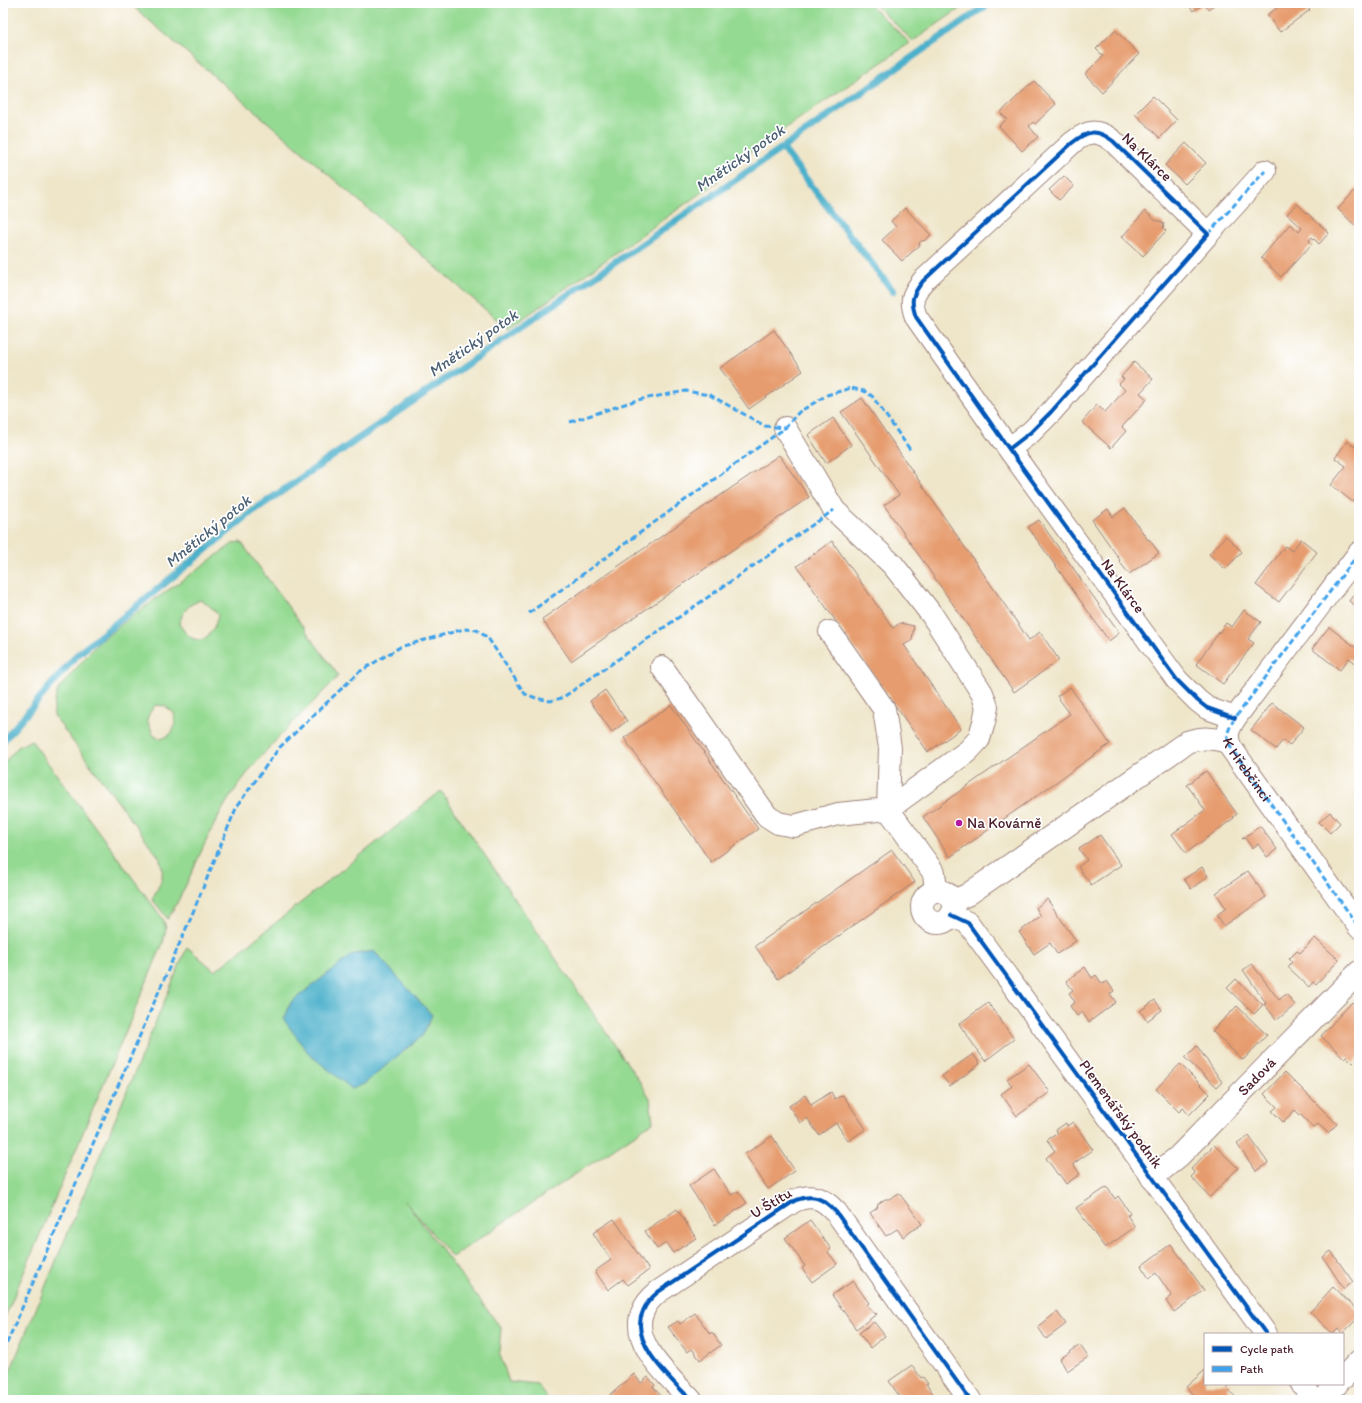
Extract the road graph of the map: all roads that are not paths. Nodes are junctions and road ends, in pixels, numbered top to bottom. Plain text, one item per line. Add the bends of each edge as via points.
1 (1265, 171) dead end
2 (1208, 234) junction
3 (785, 428) dead end
4 (1009, 448) junction
5 (1359, 553) edge
6 (830, 632) dead end
7 (662, 667) dead end
8 (1235, 718) junction
9 (1228, 742) junction
10 (888, 809) junction
11 (944, 895) junction
12 (1359, 927) edge
13 (1359, 972) edge
14 (1152, 1178) junction
15 (1265, 1333) edge
16 (1359, 1361) edge
17 (1344, 1377) edge
18 (1303, 1385) edge
19 (1336, 1385) edge
20 (691, 1400) edge
21 (970, 1400) edge
22 (1313, 1400) edge
23 (1323, 1400) edge

1 - 2 street
2 - 4 street via 1051,412 1031,432
2 - 4 street, Na Klárce via 1113,141 1100,133 1086,133 1072,143 923,281 912,298 916,317
3 - 10 street via 834,510 893,565 932,615 982,693 987,707 979,739 968,751
4 - 8 street, Na Klárce via 1177,680 1207,708
5 - 8 street, K Hřebčinci
6 - 10 street via 884,709 890,748
7 - 10 street via 767,816 778,823 794,826 838,814
8 - 9 street, K Hřebčinci via 1228,729
9 - 11 street via 1200,738 1187,742 966,895
9 - 12 street, K Hřebčinci
10 - 11 street
11 - 14 street, Plemenářský podnik via 968,923
13 - 14 street, Sadová via 1179,1156
14 - 15 street, Plemenářský podnik
16 - 17 street
18 - 22 street
19 - 23 street
20 - 21 street, U Štítu via 648,1351 640,1325 642,1312 658,1292 794,1201 809,1196 828,1203 836,1212

